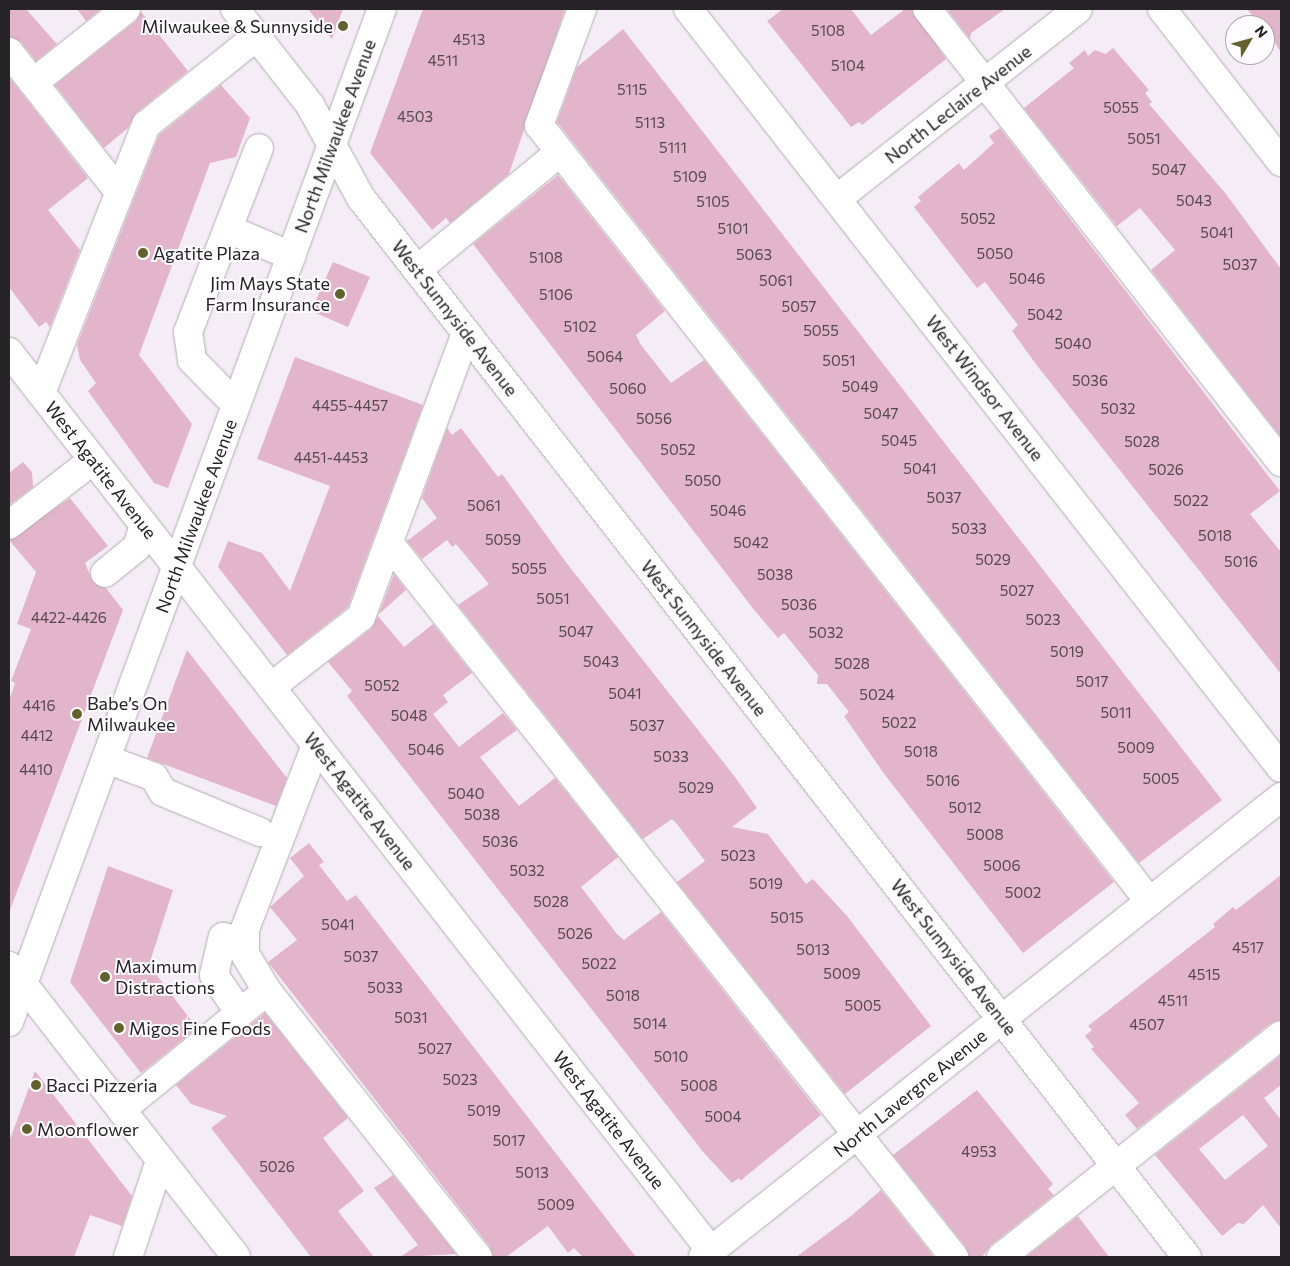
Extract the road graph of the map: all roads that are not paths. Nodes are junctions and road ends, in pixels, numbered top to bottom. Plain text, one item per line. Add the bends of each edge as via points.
1 (126, 9) edge
2 (235, 9) edge
3 (382, 9) edge
4 (582, 9) edge
5 (688, 9) edge
6 (927, 9) edge
7 (1078, 9) edge
8 (1162, 9) edge
9 (257, 36) junction
10 (9, 52) edge
11 (985, 82) junction
12 (33, 83) junction
13 (332, 145) junction
14 (259, 148) dead end
15 (560, 152) junction
16 (1281, 162) edge
17 (119, 192) junction
18 (838, 198) junction
19 (228, 229) junction
20 (291, 256) junction
21 (417, 270) junction
22 (466, 333) junction
23 (9, 352) edge
24 (41, 393) junction
25 (236, 405) junction
26 (93, 460) junction
27 (1281, 462) edge
28 (9, 525) edge
29 (144, 525) junction
30 (388, 542) junction
31 (176, 569) junction
32 (105, 573) dead end
33 (271, 687) junction
34 (316, 745) junction
35 (106, 759) junction
36 (1281, 768) edge
37 (1281, 797) edge
38 (260, 832) dead end
39 (1150, 902) junction
40 (244, 942) junction
41 (16, 975) edge
42 (267, 991) junction
43 (240, 1013) junction
44 (1002, 1019) junction
45 (9, 1022) edge
46 (1281, 1035) edge
47 (120, 1110) junction
48 (857, 1135) junction
49 (160, 1161) junction
50 (1116, 1166) junction
51 (707, 1254) edge
52 (128, 1257) edge
53 (236, 1257) edge
54 (478, 1257) edge
55 (954, 1257) edge
56 (1001, 1257) edge
57 (1187, 1257) edge

1 - 12 street
2 - 9 street, West Sunnyside Avenue
3 - 13 street, North Milwaukee Avenue
4 - 15 street via 539,125
5 - 18 street, West Windsor Avenue
6 - 11 street
7 - 11 street, North Leclaire Avenue
8 - 16 street
9 - 13 street, West Sunnyside Avenue via 310,105
9 - 17 street via 146,125
10 - 12 street
11 - 18 street, North Leclaire Avenue
11 - 27 street
12 - 17 street
13 - 20 street, North Milwaukee Avenue
13 - 21 street, West Sunnyside Avenue via 361,198
14 - 19 street
15 - 21 street
15 - 39 street
17 - 24 street
18 - 36 street, West Windsor Avenue
19 - 20 street
19 - 25 street via 188,332 192,360
20 - 25 street, North Milwaukee Avenue
21 - 22 street, West Sunnyside Avenue
22 - 30 street
22 - 44 street, West Sunnyside Avenue
23 - 24 street, West Agatite Avenue
24 - 26 street, West Agatite Avenue
25 - 31 street, North Milwaukee Avenue
26 - 28 street
26 - 29 street, West Agatite Avenue
29 - 31 street, West Agatite Avenue
29 - 32 street via 137,547
30 - 33 street via 361,617
30 - 48 street
31 - 33 street, West Agatite Avenue
31 - 35 street, North Milwaukee Avenue
33 - 34 street, West Agatite Avenue
34 - 40 street
34 - 51 street, West Agatite Avenue
35 - 38 street via 154,778 163,792
35 - 41 street, North Milwaukee Avenue
37 - 39 street, North Lavergne Avenue
39 - 44 street, North Lavergne Avenue
40 - 42 street via 250,969
40 - 43 street via 223,937 214,975
41 - 45 street, North Milwaukee Avenue
41 - 47 street
42 - 43 street
42 - 54 street
43 - 47 street
44 - 48 street, North Lavergne Avenue
44 - 50 street, West Sunnyside Avenue
46 - 50 street
47 - 49 street
48 - 51 street, North Lavergne Avenue
48 - 55 street
49 - 52 street
49 - 53 street
50 - 56 street
50 - 57 street, West Sunnyside Avenue

